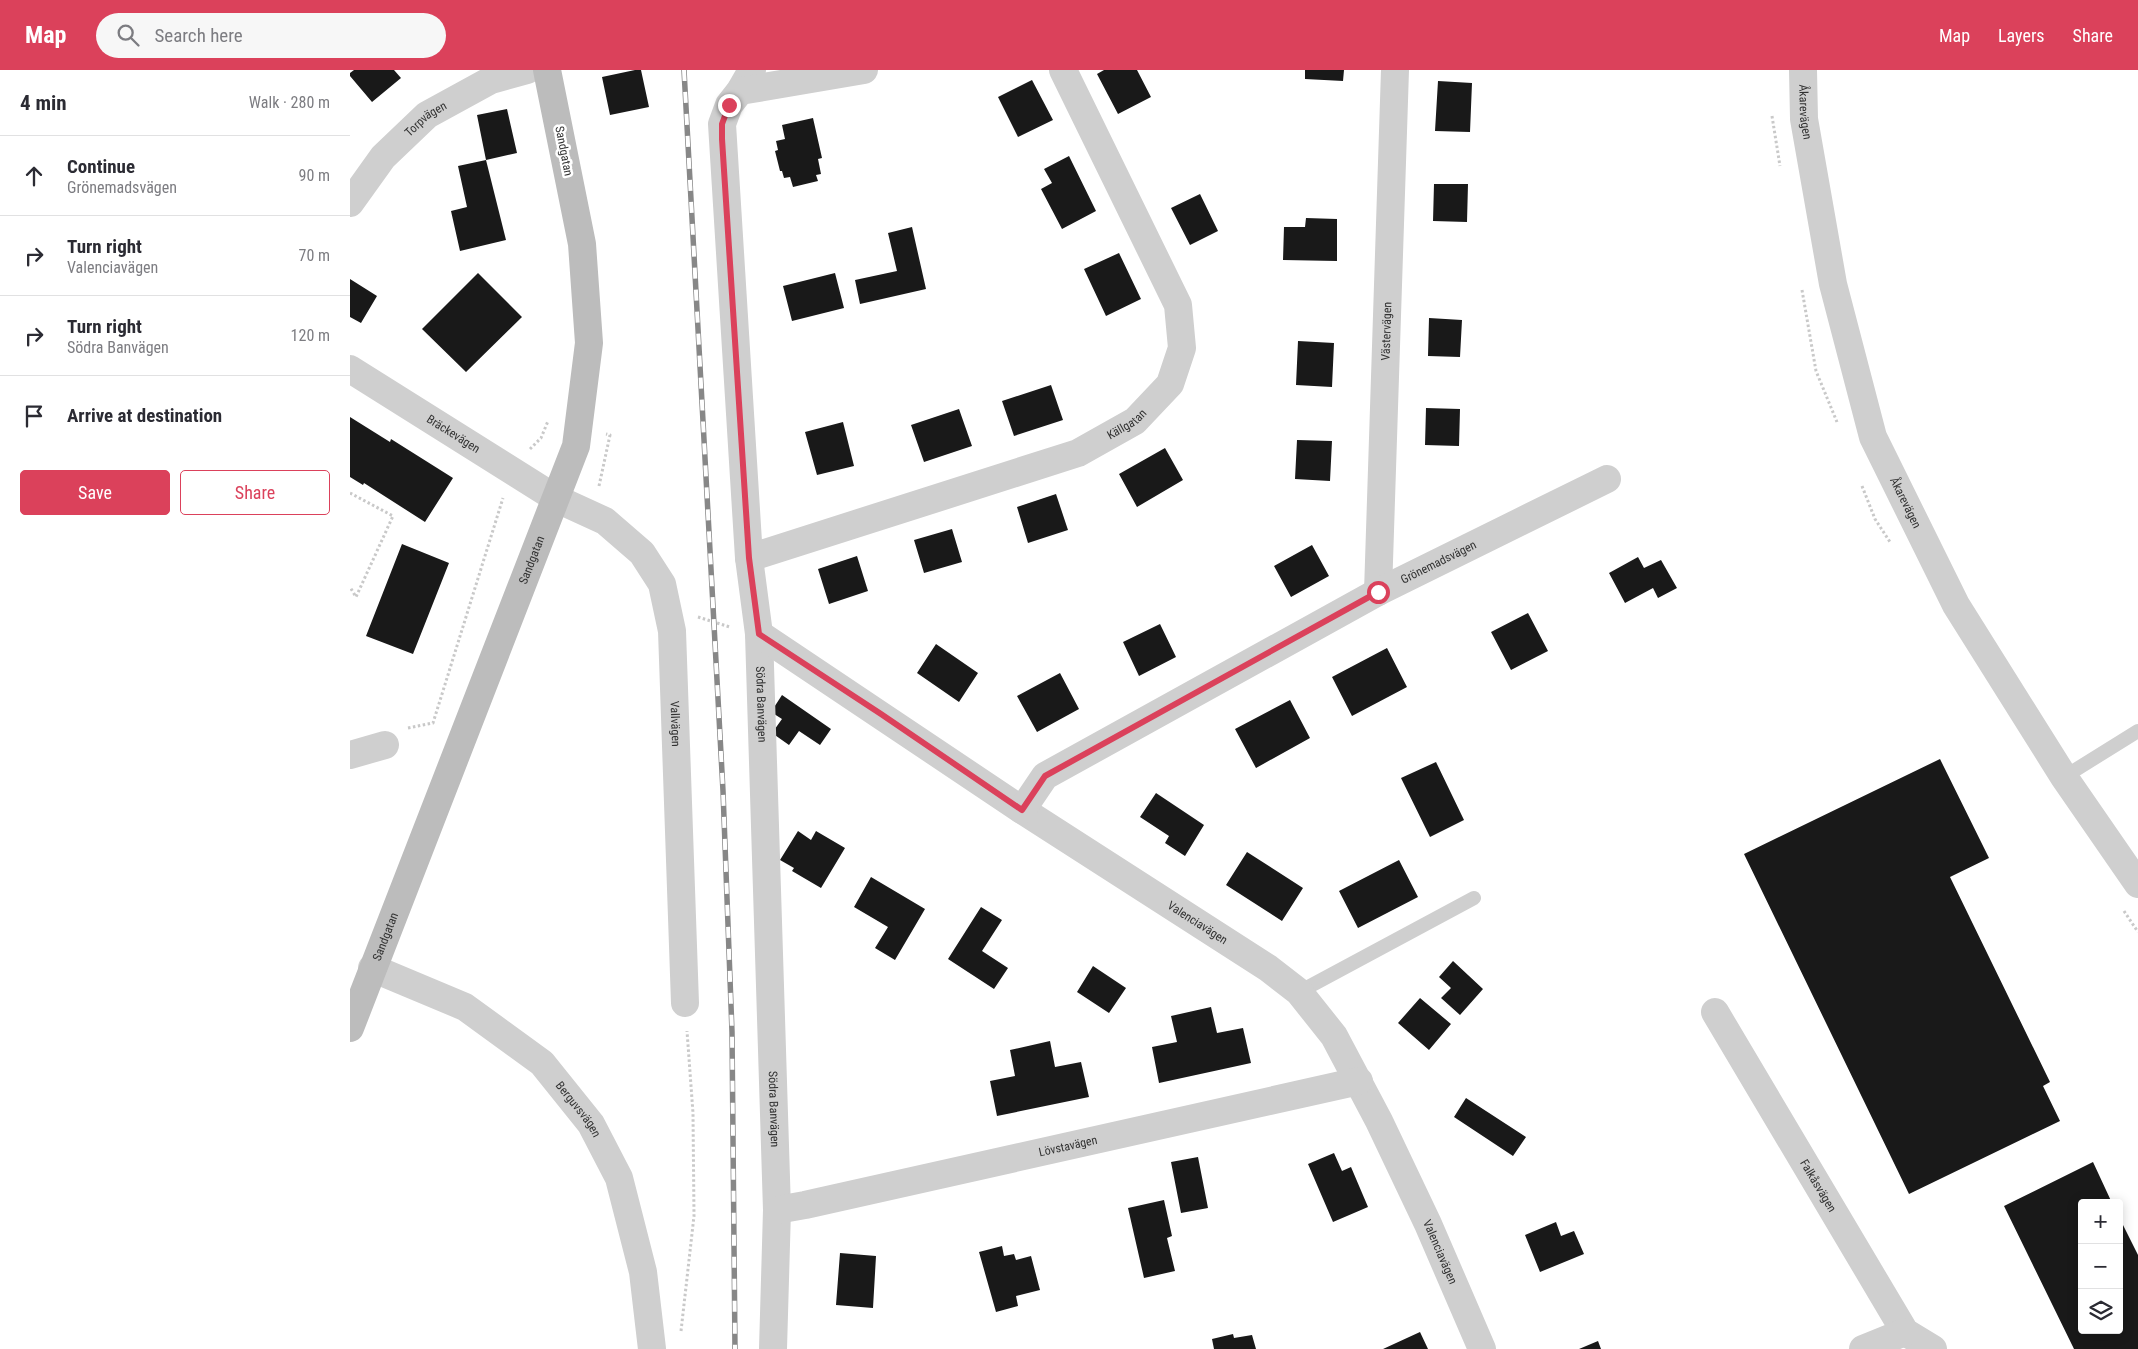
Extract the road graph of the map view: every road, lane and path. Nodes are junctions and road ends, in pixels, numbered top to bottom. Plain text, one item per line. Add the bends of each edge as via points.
1 (526, 70) edge
2 (547, 70) edge
3 (864, 70) edge
4 (1063, 70) edge
5 (1395, 70) edge
6 (1803, 70) edge
7 (746, 81) edge
8 (350, 203) edge
9 (350, 369) edge
10 (580, 428) junction
11 (514, 472) junction
12 (1607, 479) dead end
13 (350, 493) edge
14 (557, 499) junction
15 (749, 558) junction
16 (350, 587) edge
17 (1378, 592) junction
18 (667, 606) junction
19 (759, 634) junction
20 (2138, 731) edge
21 (385, 744) joint
22 (350, 755) edge
23 (2064, 776) junction
24 (1022, 810) junction
25 (2138, 884) edge
26 (1474, 898) dead end
27 (372, 968) junction
28 (1299, 992) junction
29 (685, 1003) joint
30 (1716, 1012) dead end
31 (350, 1028) edge
32 (1358, 1081) junction
33 (777, 1210) junction
34 (1905, 1332) junction
35 (680, 1340) dead end
36 (652, 1349) edge
37 (773, 1349) edge
38 (1482, 1349) edge
39 (1863, 1349) edge
40 (1933, 1349) edge

1 - 8 street, Torpvägen via 491,80 427,115 383,157
2 - 10 main road, Sandgatan via 582,244 589,343
3 - 7 street
4 - 15 street, Källgatan via 1178,306 1182,348 1170,384 1135,421 1078,453
5 - 17 street, Västervägen
6 - 23 street, Åkarevägen via 1804,119 1833,284 1873,437 1956,604
7 - 15 street, Södra Banvägen via 729,105 722,124
9 - 11 street, Bräckevägen
10 - 11 path via 550,418 541,438 520,454
10 - 14 main road, Sandgatan
11 - 14 street, Bräckevägen
11 - 21 path via 432,723 405,729
12 - 17 street, Grönemadsvägen
13 - 16 path via 393,516 356,597
14 - 18 street, Vallvägen via 604,521 642,553 662,584
14 - 27 main road, Sandgatan
15 - 19 street, Södra Banvägen
17 - 24 street, Grönemadsvägen via 1045,776
18 - 19 path via 727,627 746,626
18 - 29 street, Vallvägen via 672,631
19 - 24 street, Valenciavägen
19 - 33 street, Södra Banvägen
20 - 23 lane
21 - 22 street
23 - 25 street, Åkarevägen
24 - 28 street, Valenciavägen via 1268,968
26 - 28 lane
27 - 31 main road, Sandgatan
27 - 36 street, Berguvsvägen via 466,1007 542,1063 591,1124 619,1178 643,1272
28 - 32 street, Valenciavägen via 1334,1036
29 - 35 path via 693,1112 694,1216
30 - 34 street, Falkåsvägen
32 - 33 street, Lövstavägen
32 - 38 street, Valenciavägen via 1428,1224
33 - 37 street, Södra Banvägen
34 - 39 street
34 - 40 street, Falkåsvägen

